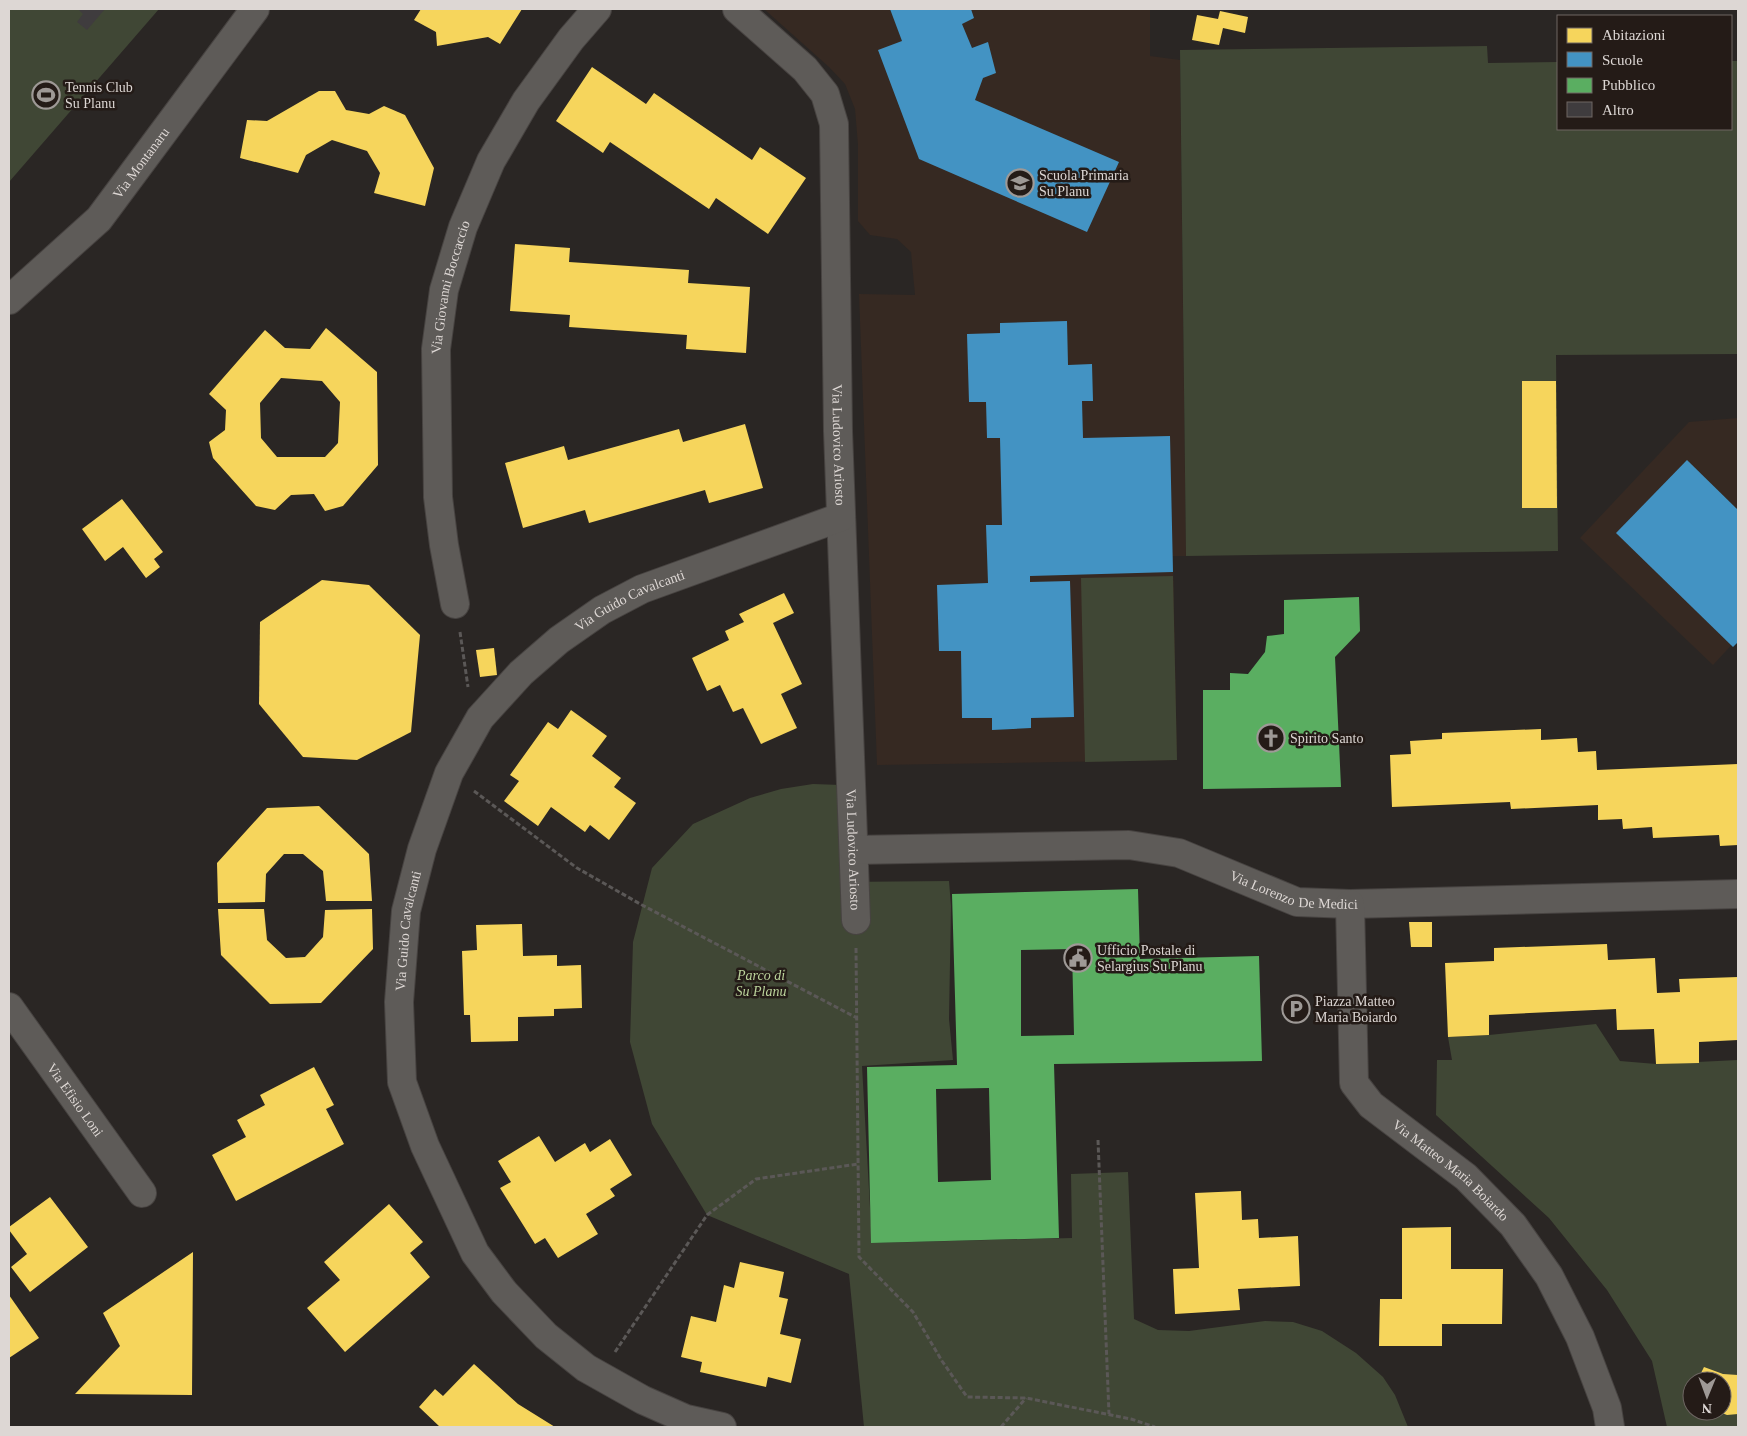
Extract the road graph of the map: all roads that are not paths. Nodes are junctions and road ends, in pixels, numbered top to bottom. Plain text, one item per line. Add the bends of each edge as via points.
1 (255, 9) edge
2 (597, 9) edge
3 (737, 9) edge
4 (9, 300) edge
5 (841, 517) junction
6 (455, 604) road end
7 (854, 850) junction
8 (1738, 894) edge
9 (1350, 904) junction
10 (856, 920) road end
11 (9, 1007) edge
12 (142, 1193) dead end
13 (722, 1427) edge
14 (1610, 1427) edge

1 - 4 street, Via Montanaru via 99,219
2 - 6 street, Via Giovanni Boccaccio via 526,101 491,161 463,227 444,290 436,349 438,498
3 - 5 street, Via Ludovico Ariosto via 805,69 825,94 834,124
5 - 7 street, Via Ludovico Ariosto
5 - 13 street, Via Guido Cavalcanti via 642,589 602,610 559,640 521,673 480,718 449,773 422,849 406,911 399,1002 402,1082 428,1154 475,1253 504,1292 546,1336 586,1368 643,1400 686,1418
7 - 9 street, Via Lorenzo De Medici via 1129,845 1180,853 1297,902
7 - 10 street, Via Ludovico Ariosto
8 - 9 street, Via Lorenzo De Medici
9 - 14 street, Via Matteo Maria Boiardo via 1354,1083 1371,1105 1466,1178 1513,1225 1549,1276 1580,1337 1607,1408
11 - 12 street, Via Efisio Loni

